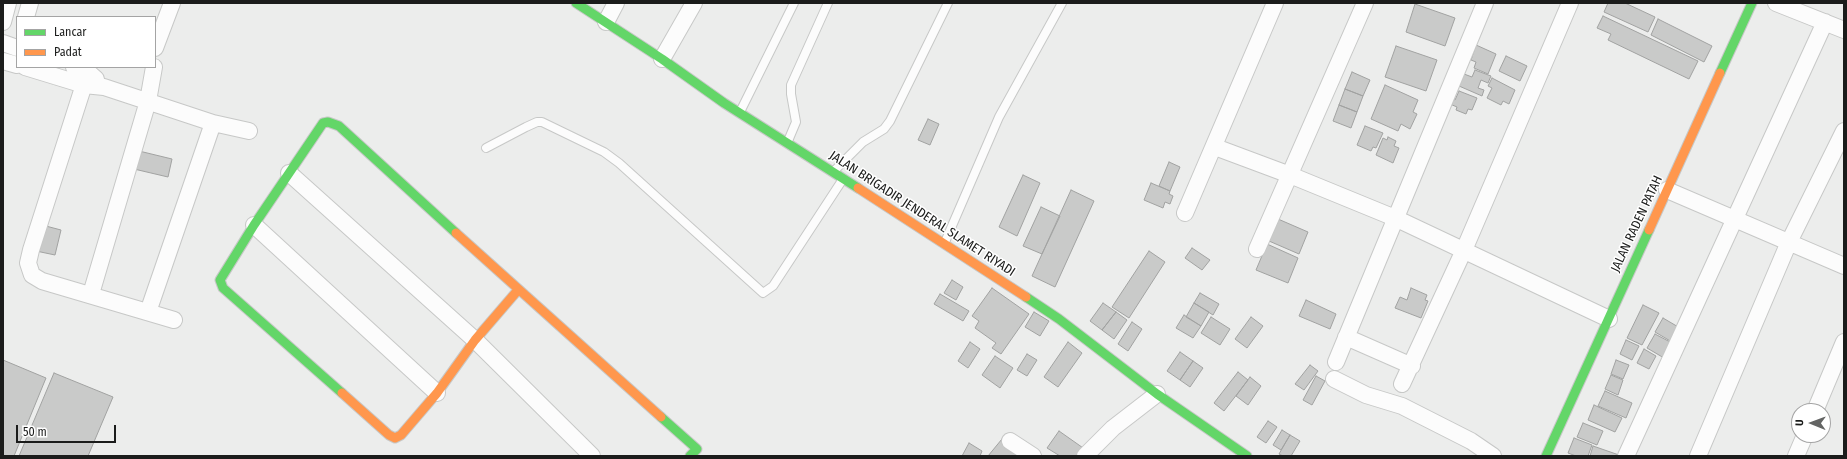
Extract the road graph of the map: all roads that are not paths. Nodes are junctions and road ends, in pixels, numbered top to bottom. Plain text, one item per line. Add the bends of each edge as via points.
1 (30, 3) edge
2 (172, 3) edge
3 (576, 3) edge
4 (616, 3) edge
5 (694, 3) edge
6 (794, 3) edge
7 (828, 3) edge
8 (948, 3) edge
9 (1062, 3) edge
10 (1275, 3) edge
11 (1365, 3) edge
12 (1485, 3) edge
13 (1570, 3) edge
14 (1752, 3) edge
15 (1776, 3) edge
16 (26, 16) edge
17 (606, 22) junction
18 (1825, 22) junction
19 (1844, 30) edge
20 (3, 43) edge
21 (156, 45) edge
22 (16, 48) edge
23 (662, 59) junction
24 (3, 61) edge
25 (16, 65) edge
26 (32, 68) edge
27 (154, 68) edge
28 (82, 74) edge
29 (148, 101) junction
30 (740, 112) junction
31 (214, 123) junction
32 (1844, 131) edge
33 (249, 132) dead end
34 (788, 142) junction
35 (1215, 147) junction
36 (486, 148) dead end
37 (834, 172) junction
38 (289, 173) junction
39 (1290, 175) junction
40 (844, 179) junction
41 (1667, 190) junction
42 (1185, 213) dead end
43 (1395, 218) junction
44 (1734, 219) junction
45 (254, 225) junction
46 (1789, 242) junction
47 (944, 243) junction
48 (1257, 248) dead end
49 (1464, 250) junction
50 (1844, 266) edge
51 (518, 290) junction
52 (91, 294) junction
53 (148, 312) junction
54 (1609, 319) junction
55 (174, 320) dead end
56 (1346, 337) junction
57 (475, 340) junction
58 (1844, 342) edge
59 (1336, 362) dead end
60 (1412, 366) junction
61 (1334, 378) dead end
62 (1402, 384) dead end
63 (436, 393) junction
64 (1157, 394) junction
65 (1818, 403) edge
66 (1010, 440) dead end
67 (1802, 443) edge
68 (697, 454) edge
69 (1551, 455) edge
70 (592, 456) edge
71 (1033, 456) edge
72 (1085, 456) edge
73 (1247, 456) edge
74 (1493, 456) edge
75 (1626, 456) edge
76 (1698, 456) edge
77 (1796, 456) edge

1 - 16 street
2 - 21 street
3 - 17 main road, JALAN BRIGADIR JENDERAL SLAMET RIYADI
4 - 17 street
5 - 23 street
6 - 30 lane
7 - 34 lane via 792,85 796,122
8 - 37 lane via 890,122 884,129 863,142
9 - 47 lane via 999,117
10 - 35 street
11 - 39 street
12 - 43 street
13 - 49 street
14 - 41 main road, JALAN RADEN PATAH
15 - 18 street
17 - 23 main road, JALAN BRIGADIR JENDERAL SLAMET RIYADI
18 - 19 street
18 - 44 street
20 - 22 street
23 - 30 main road, JALAN BRIGADIR JENDERAL SLAMET RIYADI
24 - 25 street
26 - 28 street
27 - 29 street
28 - 29 street via 104,87
28 - 52 street via 28,263 32,275 42,281
29 - 31 street
29 - 52 street
30 - 34 main road, JALAN BRIGADIR JENDERAL SLAMET RIYADI
31 - 33 street
31 - 53 street
32 - 46 street
34 - 37 main road, JALAN BRIGADIR JENDERAL SLAMET RIYADI
35 - 39 street
35 - 42 street
36 - 40 lane via 526,127 542,122 604,152 763,293 773,286
37 - 40 main road, JALAN BRIGADIR JENDERAL SLAMET RIYADI
38 - 45 main road
38 - 51 main road via 323,123 339,126
38 - 57 street
39 - 43 street
39 - 48 street
40 - 47 main road, JALAN BRIGADIR JENDERAL SLAMET RIYADI
41 - 44 street
41 - 54 main road, JALAN RADEN PATAH
43 - 49 street
43 - 56 street
44 - 46 street
44 - 75 street
45 - 63 street
45 - 63 main road via 222,276 220,284 223,288 395,438 401,435
46 - 50 street
46 - 76 street
47 - 64 main road, JALAN BRIGADIR JENDERAL SLAMET RIYADI via 1059,319
49 - 54 street
49 - 60 street
51 - 57 main road
51 - 68 main road
52 - 53 street
53 - 55 street
54 - 69 main road, JALAN RADEN PATAH
56 - 59 street
56 - 60 street
57 - 63 main road
57 - 70 street
58 - 65 street
60 - 62 street
61 - 74 street via 1366,395 1402,406
64 - 72 street via 1113,428
64 - 73 main road, JALAN BRIGADIR JENDERAL SLAMET RIYADI
66 - 71 street
67 - 77 street

